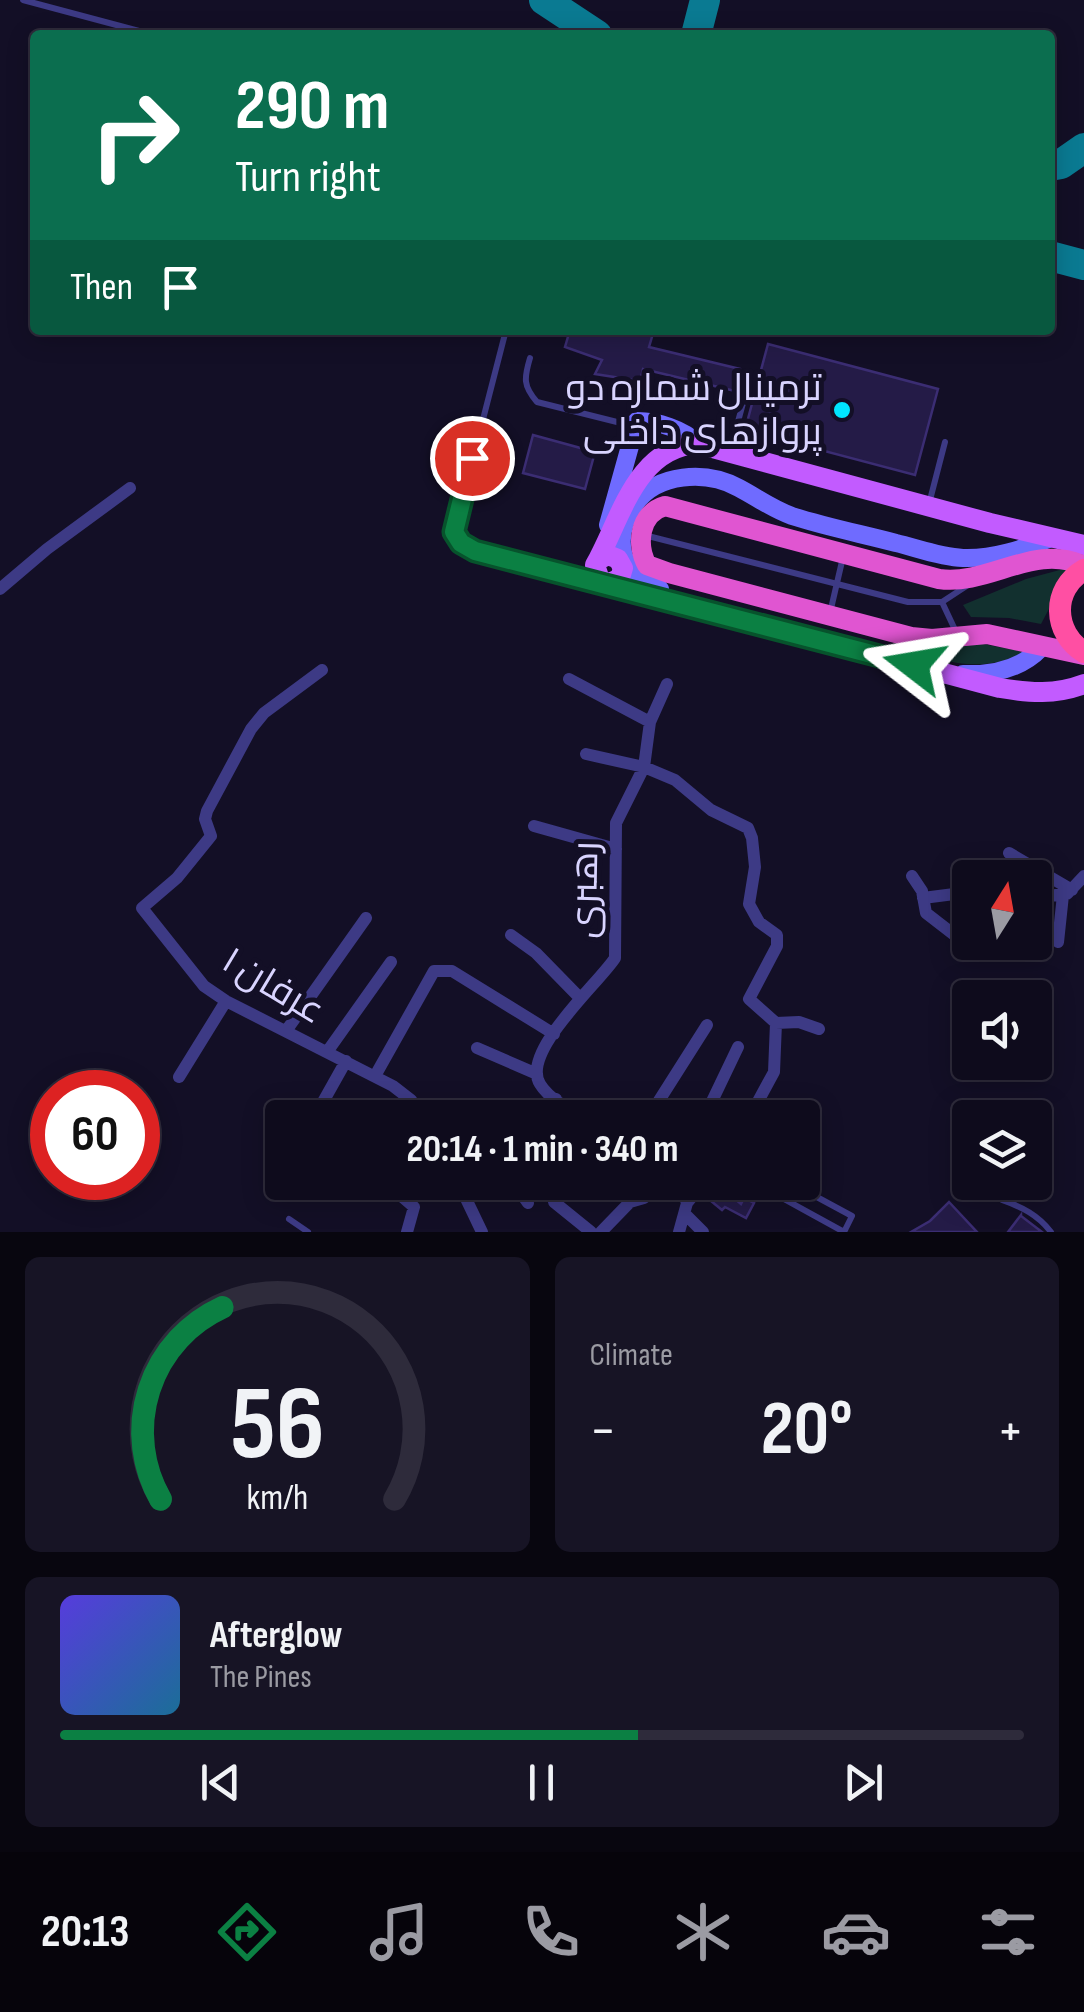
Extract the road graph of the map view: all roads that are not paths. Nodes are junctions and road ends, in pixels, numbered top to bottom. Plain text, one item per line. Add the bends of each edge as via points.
1 (24, 0) edge
2 (135, 30) edge
3 (505, 335) edge
4 (530, 358) dead end
5 (744, 396) dead end
6 (634, 426) junction
7 (945, 442) dead end
8 (698, 444) junction
9 (737, 455) junction
10 (737, 486) junction
11 (130, 488) dead end
12 (928, 506) junction
13 (990, 523) junction
14 (642, 534) junction
15 (1051, 538) junction
16 (1084, 545) edge
17 (844, 554) junction
18 (984, 556) junction
19 (598, 560) junction
20 (1084, 568) edge
21 (976, 578) junction
22 (604, 584) junction
23 (837, 584) junction
24 (0, 589) edge
25 (942, 602) junction
26 (829, 614) junction
27 (958, 636) junction
28 (1041, 648) junction
29 (1084, 654) edge
30 (322, 670) dead end
31 (948, 674) junction
32 (980, 675) junction
33 (569, 679) dead end
34 (667, 684) dead end
35 (1084, 684) edge
36 (650, 722) junction
37 (586, 754) dead end
38 (644, 768) junction
39 (534, 826) dead end
40 (616, 849) junction
41 (1009, 853) dead end
42 (912, 876) dead end
43 (1084, 876) edge
44 (1067, 892) junction
45 (952, 894) edge
46 (1052, 894) edge
47 (923, 898) junction
48 (366, 918) dead end
49 (952, 933) edge
50 (511, 935) dead end
51 (1058, 942) dead end
52 (391, 962) dead end
53 (579, 997) junction
54 (226, 1001) junction
55 (776, 1024) junction
56 (707, 1026) dead end
57 (819, 1029) dead end
58 (286, 1031) junction
59 (554, 1034) junction
60 (738, 1047) dead end
61 (476, 1048) dead end
62 (327, 1052) junction
63 (346, 1062) junction
64 (538, 1074) junction
65 (376, 1076) junction
66 (178, 1077) dead end
67 (556, 1098) joint
68 (324, 1100) edge
69 (411, 1100) edge
70 (559, 1100) edge
71 (660, 1100) edge
72 (713, 1100) edge
73 (759, 1100) edge
74 (820, 1199) edge
75 (406, 1200) edge
76 (467, 1200) edge
77 (637, 1200) edge
78 (684, 1200) edge
79 (692, 1200) edge
80 (786, 1200) edge
81 (1002, 1200) dead end
82 (554, 1202) dead end
83 (686, 1209) junction
84 (288, 1220) dead end
85 (308, 1232) edge
86 (407, 1232) edge
87 (482, 1232) edge
88 (591, 1232) edge
89 (602, 1232) edge
90 (680, 1232) edge
91 (702, 1232) edge
92 (1050, 1232) edge

1 - 2 lane
3 - 22 lane via 454,532 475,551
4 - 6 lane via 524,378 537,402
5 - 9 lane
6 - 8 main road via 646,421
6 - 19 main road
7 - 12 lane
8 - 9 main road
8 - 19 main road via 681,444 652,462
9 - 10 main road
9 - 12 main road
10 - 18 main road via 798,518 950,556
10 - 32 main road via 684,477 650,488 625,526 631,572 661,590
11 - 24 street
12 - 13 main road
13 - 15 main road
13 - 18 main road via 994,541
14 - 17 highway via 654,509 665,506
14 - 23 lane
14 - 26 highway via 647,565
15 - 16 main road
15 - 18 main road
17 - 21 highway via 939,580
17 - 23 lane
19 - 22 main road via 596,576
20 - 21 highway via 1054,557
20 - 29 highway via 1058,609 1062,629
21 - 25 lane
22 - 31 main road
23 - 25 lane via 908,602
23 - 26 lane
25 - 27 lane
26 - 27 highway via 911,637
27 - 28 highway via 987,634
28 - 29 highway
28 - 32 main road via 1022,663
30 - 54 street, عرفان ۱ via 250,729 207,811 211,836 142,908 204,986
31 - 32 main road
31 - 35 main road via 1035,694
33 - 36 street
34 - 36 street, رهبری
36 - 38 street, رهبری
37 - 38 street
38 - 40 street, رهبری via 616,823
38 - 55 street via 675,780 711,810 748,828 754,867 748,904 777,935 748,999
39 - 40 street
40 - 53 street, رهبری via 615,958
41 - 44 street
42 - 47 street
43 - 44 street
44 - 46 street
44 - 51 street
45 - 47 street
47 - 49 street via 930,918
48 - 58 street
50 - 53 street
52 - 62 street
53 - 59 street, رهبری
54 - 58 street, عرفان ۱
54 - 66 street
55 - 57 street
55 - 73 street via 774,1072
56 - 71 street
58 - 62 street, عرفان ۱
59 - 64 street, رهبری
59 - 65 street via 452,971 434,972
60 - 72 street
61 - 64 street
62 - 63 street, عرفان ۱
63 - 65 street, عرفان ۱
63 - 68 street
64 - 67 street
65 - 69 street, عرفان ۱
67 - 70 street
74 - 80 lane via 852,1216 844,1232
75 - 86 street via 414,1207
76 - 87 street
77 - 89 street
78 - 83 street
79 - 83 street
81 - 92 lane via 1024,1208
82 - 88 street
83 - 90 street
83 - 91 street
84 - 85 lane

